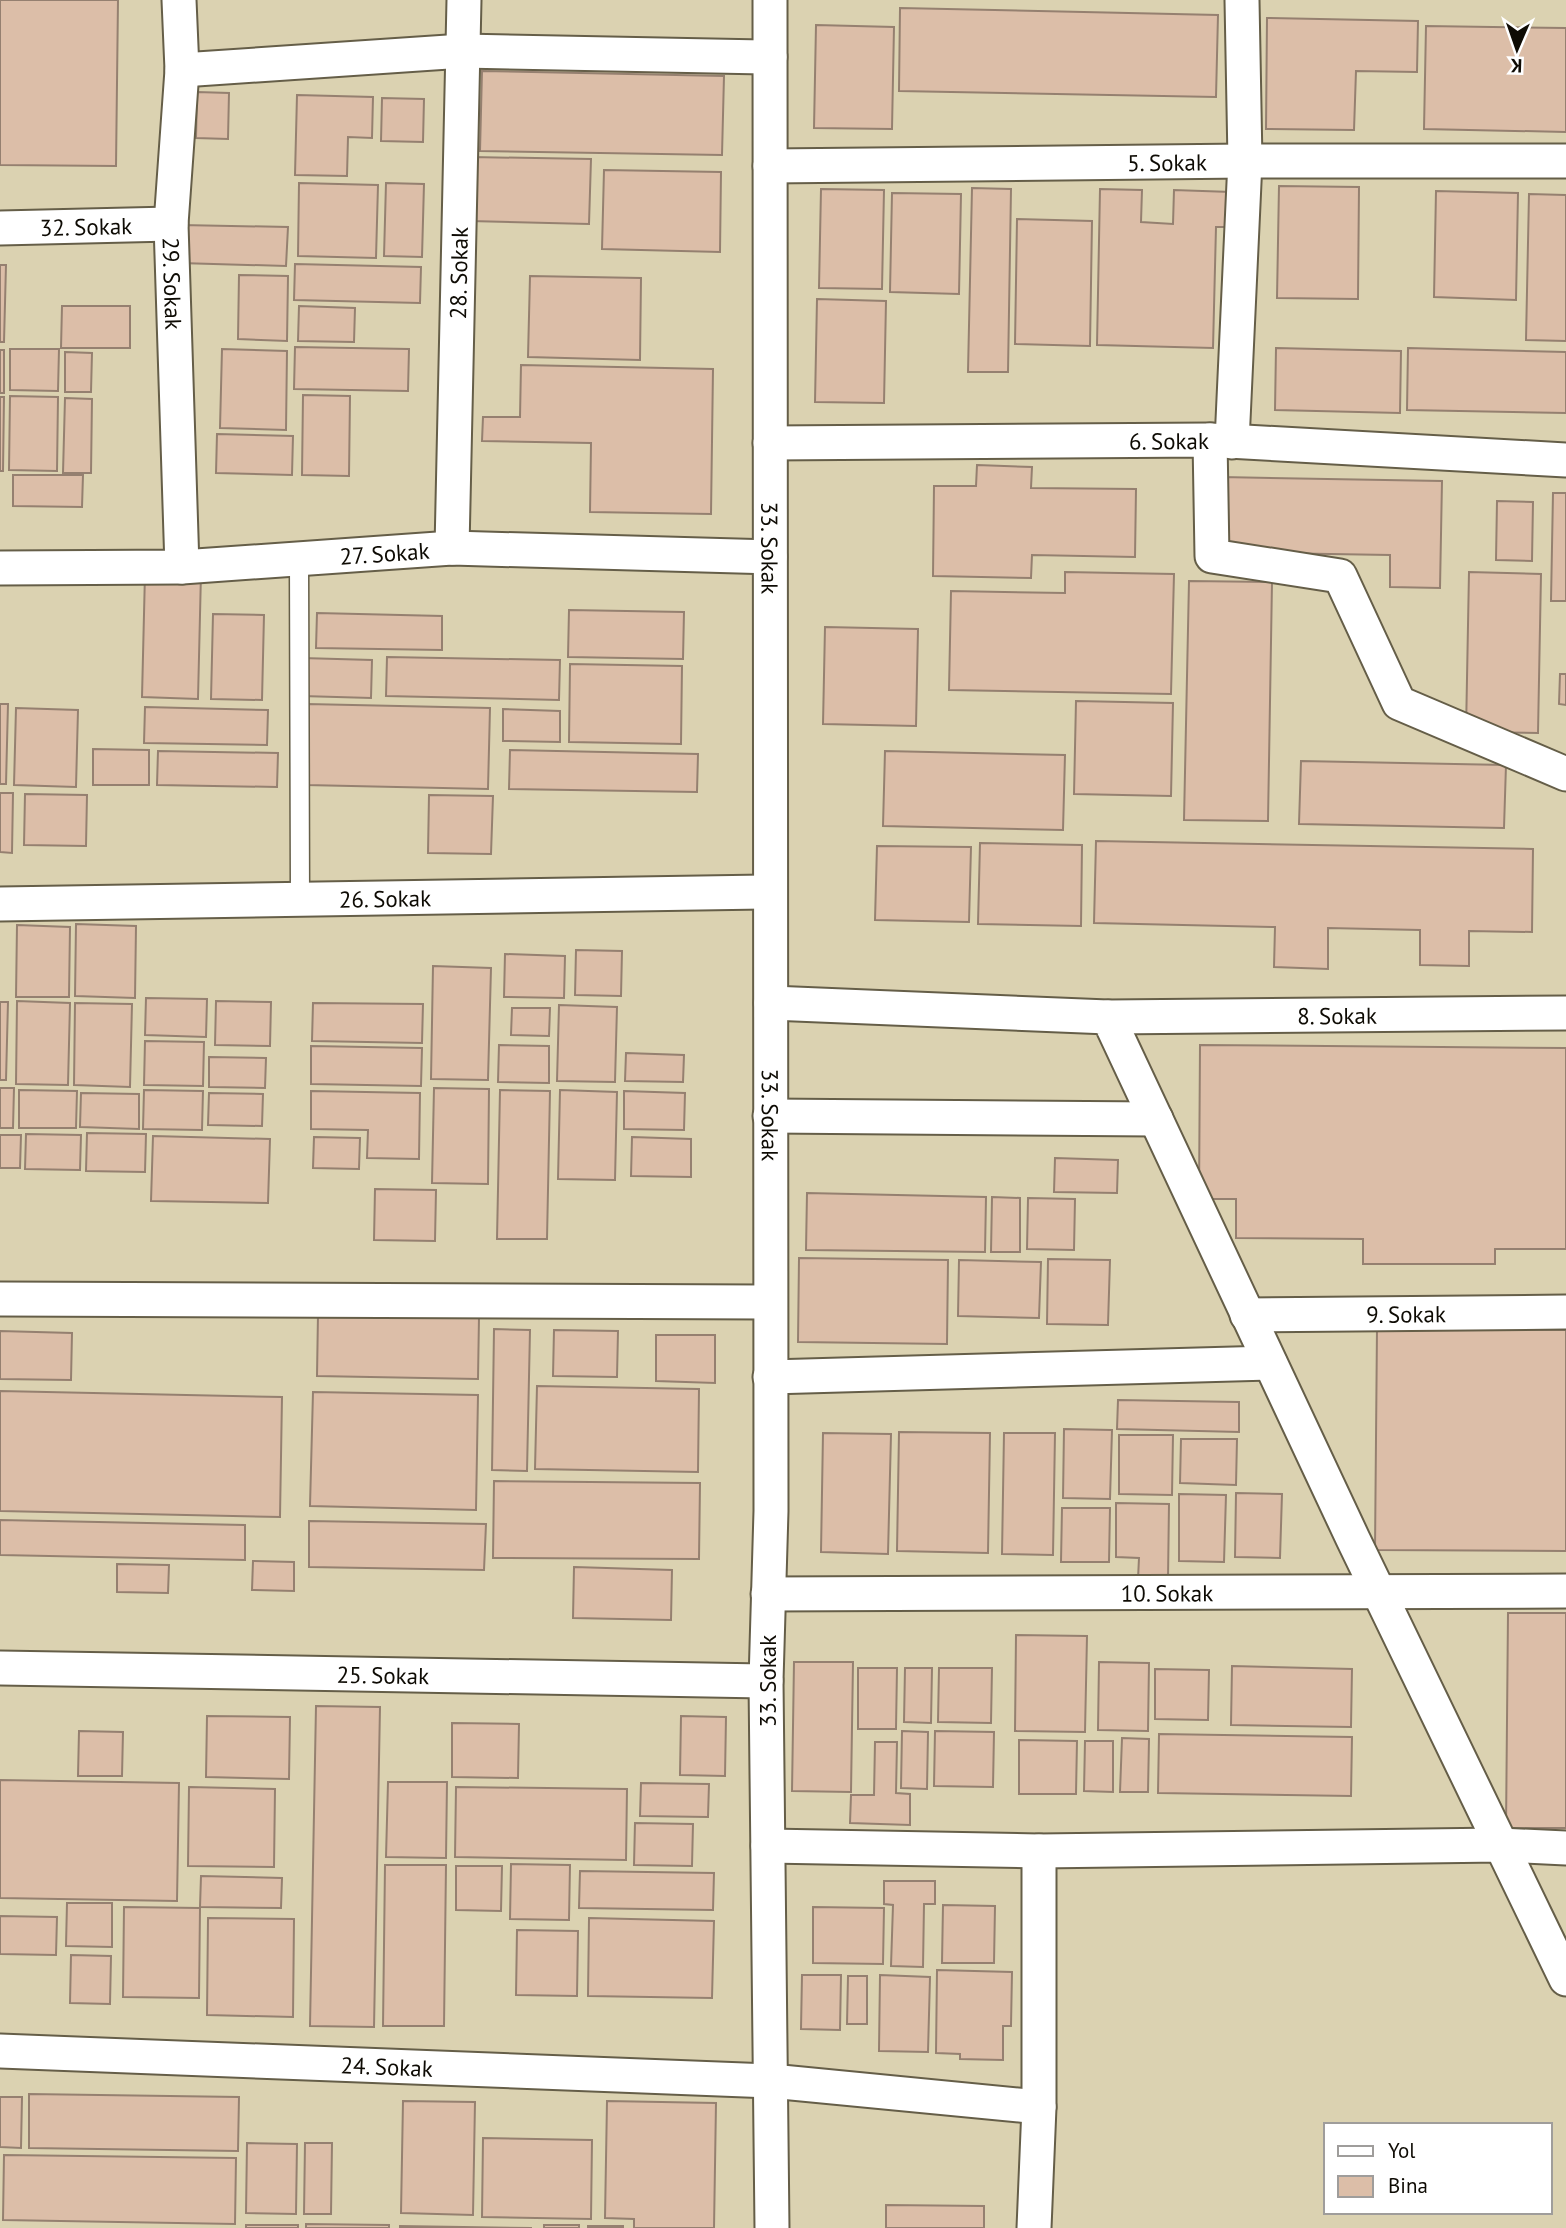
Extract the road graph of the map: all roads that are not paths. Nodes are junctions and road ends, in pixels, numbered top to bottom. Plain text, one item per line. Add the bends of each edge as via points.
1 (179, 0) edge
2 (464, 0) edge
3 (770, 0) edge
4 (1242, 0) edge
5 (463, 51) junction
6 (770, 57) junction
7 (182, 71) junction
8 (1245, 161) junction
9 (1566, 161) edge
10 (770, 166) junction
11 (171, 224) junction
12 (0, 228) edge
13 (1221, 441) junction
14 (770, 443) junction
15 (1566, 460) edge
16 (452, 548) junction
17 (770, 557) junction
18 (299, 559) junction
19 (182, 567) junction
20 (0, 568) edge
21 (1566, 774) edge
22 (770, 892) junction
23 (300, 899) junction
24 (0, 904) edge
25 (771, 1003) junction
26 (1566, 1013) edge
27 (1108, 1017) junction
28 (770, 1116) junction
29 (1156, 1119) junction
30 (0, 1299) edge
31 (770, 1302) junction
32 (1566, 1312) edge
33 (1247, 1315) junction
34 (1270, 1363) junction
35 (770, 1377) junction
36 (1378, 1590) junction
37 (1566, 1591) edge
38 (768, 1594) junction
39 (0, 1668) edge
40 (766, 1682) junction
41 (1500, 1845) junction
42 (768, 1846) junction
43 (1566, 1848) edge
44 (1039, 1851) junction
45 (1566, 1979) edge
46 (0, 2051) edge
47 (771, 2081) junction
48 (1040, 2107) junction
49 (772, 2228) edge
50 (1034, 2228) edge

1 - 7 street, 29. Sokak
2 - 5 street, 28. Sokak
3 - 6 street, 33. Sokak
4 - 8 street
5 - 6 street
5 - 7 street
5 - 16 street, 28. Sokak
6 - 10 street, 33. Sokak
7 - 11 street, 29. Sokak
8 - 9 street, 5. Sokak
8 - 10 street, 5. Sokak
8 - 13 street
10 - 14 street, 33. Sokak
11 - 12 street, 32. Sokak
11 - 19 street, 29. Sokak
13 - 14 street, 6. Sokak
13 - 15 street, 6. Sokak
13 - 21 street via 1212,556 1340,576 1399,703
14 - 17 street, 33. Sokak
16 - 17 street, 27. Sokak
16 - 18 street, 27. Sokak
17 - 22 street, 33. Sokak
18 - 19 street, 27. Sokak
18 - 23 lane
19 - 20 street, 27. Sokak
22 - 23 street, 26. Sokak
22 - 25 street, 33. Sokak
23 - 24 street, 26. Sokak
25 - 27 street, 8. Sokak
25 - 28 street, 33. Sokak
26 - 27 street, 8. Sokak
27 - 29 street
28 - 29 street
28 - 31 street, 33. Sokak
29 - 33 street
30 - 31 street
31 - 35 street, 33. Sokak
32 - 33 street, 9. Sokak
33 - 34 street
34 - 35 street
34 - 36 street
35 - 38 street, 33. Sokak
36 - 37 street, 10. Sokak
36 - 38 street, 10. Sokak
36 - 41 street
38 - 40 street, 33. Sokak
39 - 40 street, 25. Sokak
40 - 42 street, 33. Sokak
41 - 43 street
41 - 44 street
41 - 45 street
42 - 44 street
42 - 47 street, 33. Sokak
44 - 48 street
46 - 47 street, 24. Sokak
47 - 48 street, 24. Sokak
47 - 49 street, 33. Sokak
48 - 50 street

